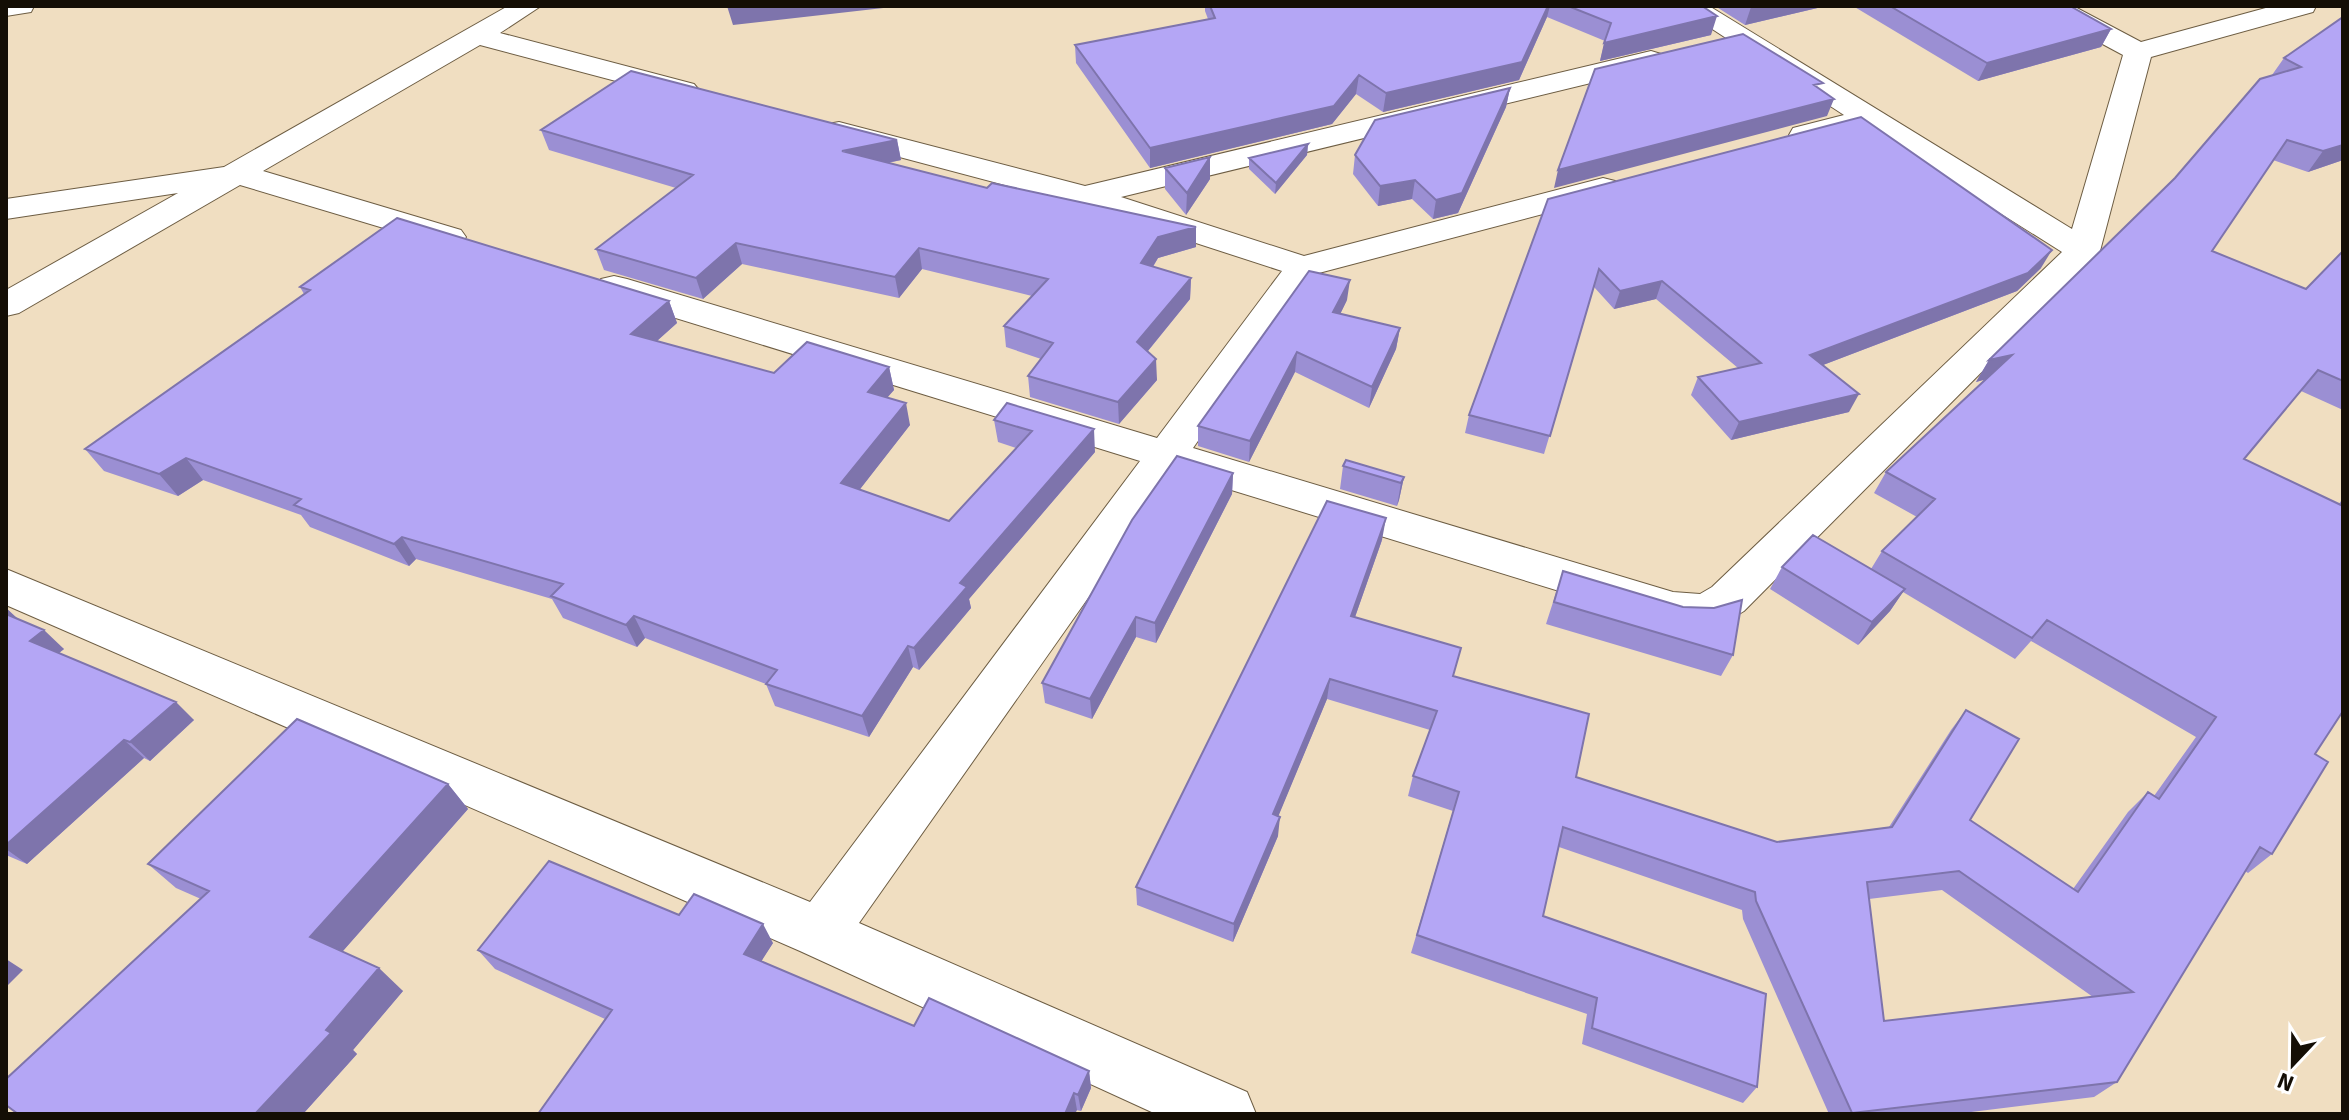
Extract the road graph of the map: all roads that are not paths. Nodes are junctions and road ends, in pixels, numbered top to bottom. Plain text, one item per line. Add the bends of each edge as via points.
1 (21, 6) edge
2 (528, 6) edge
3 (1690, 6) edge
4 (2053, 6) edge
5 (2303, 6) edge
6 (6, 8) edge
7 (477, 36) junction
8 (1739, 39) junction
9 (1709, 47) edge
10 (2138, 52) junction
11 (1678, 54) edge
12 (705, 96) edge
13 (1872, 117) junction
14 (811, 124) edge
15 (1764, 145) edge
16 (239, 174) junction
17 (1641, 178) edge
18 (1085, 196) junction
19 (6, 209) edge
20 (483, 248) edge
21 (2083, 251) junction
22 (1303, 267) junction
23 (574, 275) edge
24 (6, 305) edge
25 (1169, 456) junction
26 (6, 586) edge
27 (820, 933) junction
28 (1196, 1107) edge

1 - 6 street
2 - 7 street
3 - 8 street
4 - 10 street
5 - 10 street
7 - 12 street
7 - 16 street
8 - 9 street
8 - 13 street
10 - 21 street
11 - 18 street
13 - 15 street
13 - 21 street
14 - 18 street
16 - 19 street
16 - 20 street
16 - 24 street
17 - 22 street
18 - 22 street
21 - 25 street via 1728,599 1707,612 1673,609
22 - 25 street
23 - 25 street
25 - 27 street
26 - 27 street
27 - 28 street

